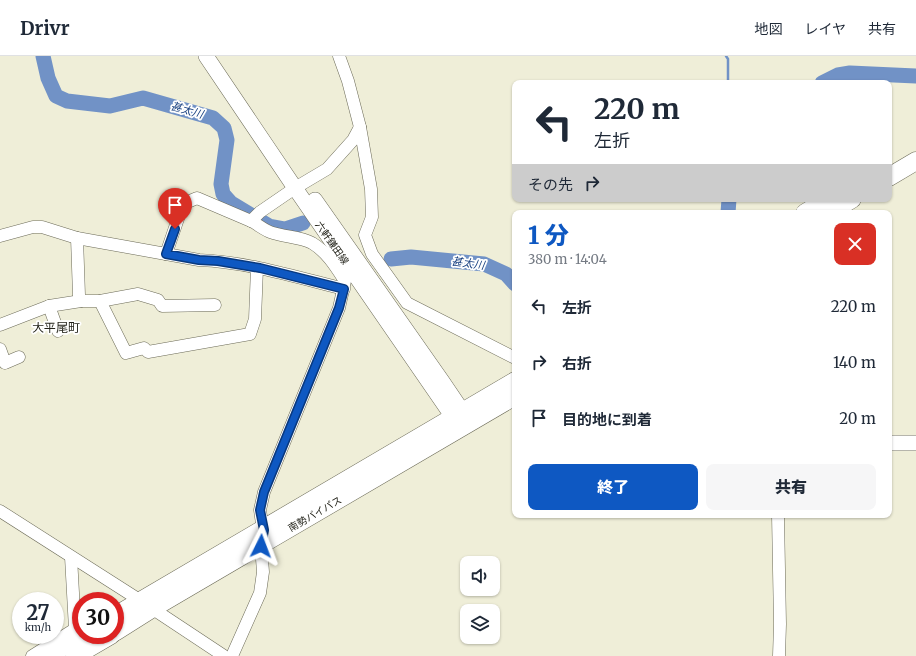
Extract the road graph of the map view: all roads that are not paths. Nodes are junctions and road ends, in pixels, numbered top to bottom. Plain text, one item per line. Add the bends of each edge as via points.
1 (206, 56) edge
2 (215, 56) edge
3 (339, 56) edge
4 (360, 127) junction
5 (916, 147) edge
6 (892, 161) edge
7 (916, 161) edge
8 (892, 175) edge
9 (299, 186) junction
10 (823, 202) edge
11 (847, 202) edge
12 (810, 210) edge
13 (833, 210) edge
14 (254, 218) junction
15 (0, 236) edge
16 (77, 238) junction
17 (166, 254) junction
18 (257, 268) junction
19 (344, 289) junction
20 (81, 300) junction
21 (100, 301) junction
22 (215, 305) dead end
23 (49, 306) junction
24 (0, 325) edge
25 (58, 331) dead end
26 (0, 349) edge
27 (512, 356) edge
28 (20, 357) dead end
29 (512, 383) edge
30 (512, 397) edge
31 (462, 420) junction
32 (892, 443) edge
33 (916, 443) edge
34 (0, 511) edge
35 (778, 518) edge
36 (262, 538) junction
37 (71, 557) junction
38 (147, 605) junction
39 (124, 613) edge
40 (124, 624) edge
41 (72, 642) edge
42 (96, 644) edge
43 (32, 656) edge
44 (48, 656) edge
45 (75, 656) edge
46 (224, 656) edge
47 (232, 656) edge
48 (779, 656) edge

1 - 9 main road, 六軒鎌田線
2 - 9 main road, 六軒鎌田線
3 - 4 street
4 - 9 street via 353,140 327,169
4 - 27 street via 371,189 372,217 365,235 372,254 407,303
5 - 6 highway
7 - 8 highway
9 - 14 street
9 - 31 main road, 六軒鎌田線
10 - 12 highway
11 - 13 highway
14 - 17 street via 197,198 183,204
14 - 19 street via 262,228 272,233 312,243 327,255 340,273 345,281
15 - 16 street via 42,227
16 - 17 street
16 - 20 street
17 - 18 street
18 - 19 street
18 - 21 street via 255,319 250,334 148,352 144,348 126,353
19 - 36 street via 339,308 264,492 260,510
20 - 21 street
20 - 23 street
21 - 22 street via 138,294 158,300 162,306
23 - 24 street
23 - 25 street
26 - 28 street via 5,363
29 - 31 highway, 南勢バイパス
30 - 31 highway, 南勢バイパス
31 - 36 highway, 南勢バイパス
32 - 33 main road
34 - 37 street
35 - 48 street
36 - 38 highway, 南勢バイパス
36 - 47 street via 263,572 260,593
37 - 38 street
37 - 43 street via 75,629
38 - 39 highway, 南勢バイパス
38 - 40 highway, 南勢バイパス
38 - 46 street
41 - 44 highway
42 - 45 highway

